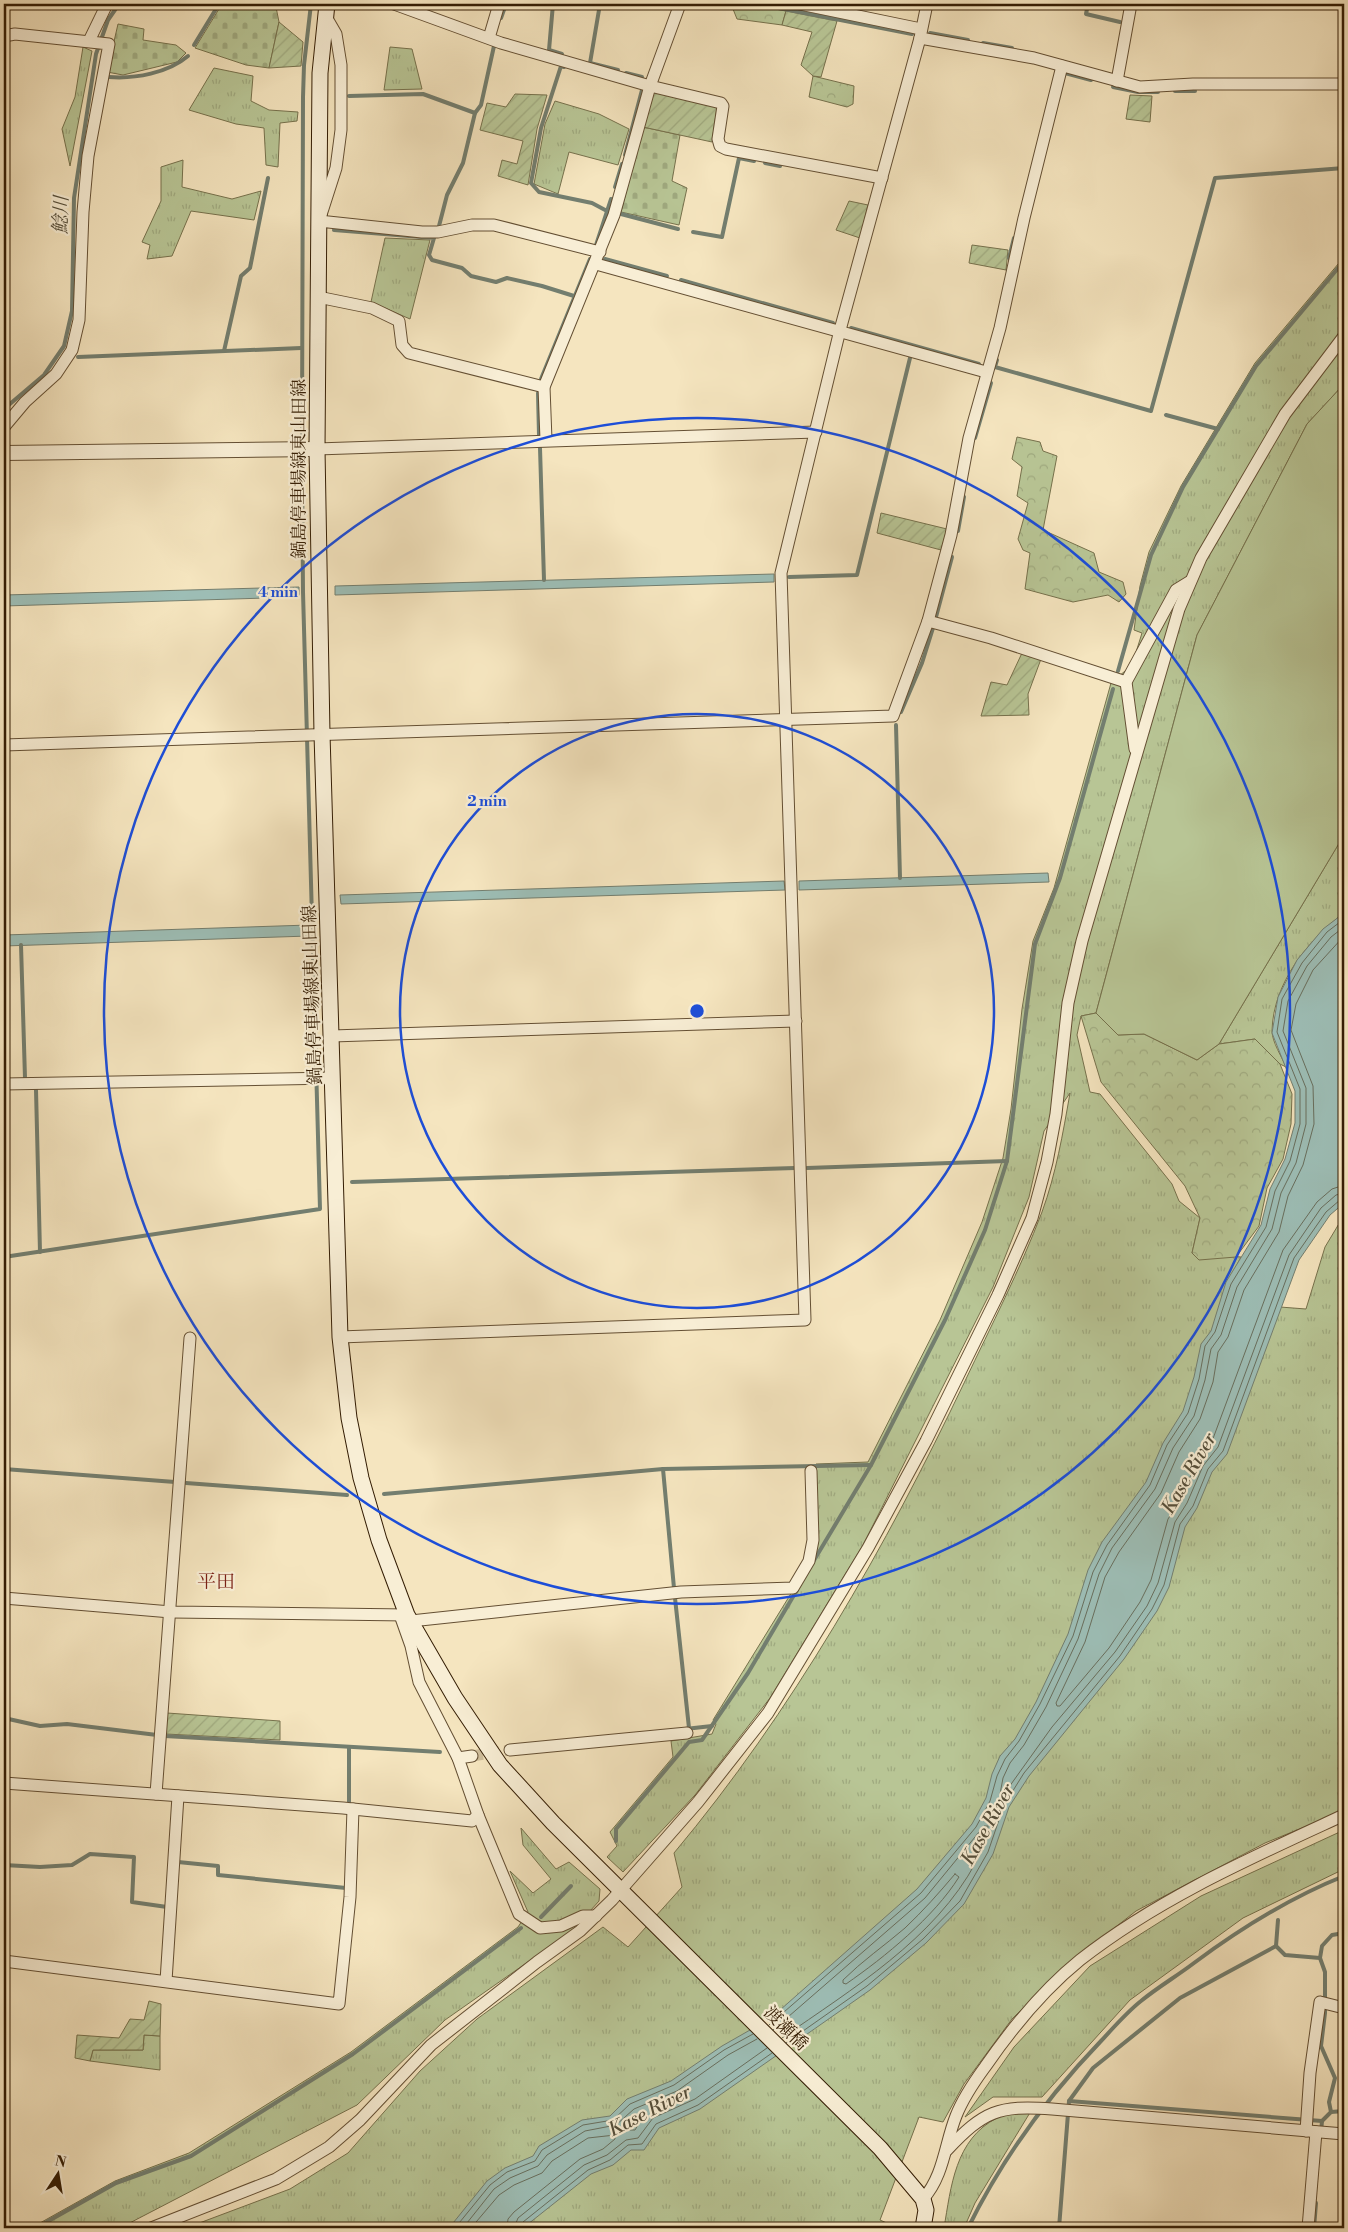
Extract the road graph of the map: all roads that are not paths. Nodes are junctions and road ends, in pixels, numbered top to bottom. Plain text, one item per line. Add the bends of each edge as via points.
1 (107, 4) edge
2 (394, 4) edge
3 (499, 4) edge
4 (680, 4) edge
5 (800, 4) edge
6 (927, 4) edge
7 (1131, 4) edge
8 (326, 9) edge
9 (920, 34) junction
10 (4, 36) edge
11 (489, 38) junction
12 (89, 41) junction
13 (1062, 66) junction
14 (1117, 81) junction
15 (1344, 84) edge
16 (650, 86) junction
17 (882, 178) junction
18 (319, 221) junction
19 (600, 252) junction
20 (596, 264) junction
21 (318, 297) junction
22 (840, 330) junction
23 (1344, 336) edge
24 (986, 372) junction
25 (544, 386) junction
26 (4, 427) edge
27 (816, 432) junction
28 (546, 440) junction
29 (317, 449) junction
30 (4, 453) edge
31 (1189, 582) junction
32 (928, 621) junction
33 (1126, 682) junction
34 (786, 720) junction
35 (312, 734) junction
36 (4, 745) edge
37 (1136, 754) junction
38 (796, 1021) junction
39 (332, 1036) junction
40 (322, 1078) junction
41 (4, 1084) edge
42 (340, 1337) junction
43 (190, 1338) dead end
44 (811, 1471) dead end
45 (4, 1598) edge
46 (171, 1612) junction
47 (406, 1617) junction
48 (687, 1733) dead end
49 (510, 1750) tunnel mouth
50 (472, 1756) tunnel mouth
51 (458, 1758) junction
52 (4, 1783) edge
53 (156, 1794) junction
54 (178, 1796) junction
55 (353, 1809) junction
56 (478, 1815) junction
57 (1344, 1815) edge
58 (624, 1893) junction
59 (596, 1916) junction
60 (4, 1961) edge
61 (166, 1982) junction
62 (1344, 2008) edge
63 (1312, 2127) junction
64 (1344, 2134) edge
65 (947, 2150) junction
66 (918, 2194) junction
67 (151, 2228) edge
68 (923, 2228) edge
69 (1308, 2228) edge

1 - 12 street
2 - 11 street
3 - 11 street
4 - 16 street
5 - 9 street
6 - 9 street
7 - 14 street
8 - 18 main road, 鍋島停車場線東山田線 via 320,73
8 - 18 street via 336,34 341,65 341,130 336,168
9 - 13 street
9 - 17 street
10 - 12 street via 15,34
11 - 16 street
12 - 26 street via 109,44 88,156 79,320 72,350 56,374 25,402
13 - 14 street
13 - 24 street via 1000,328
14 - 15 street via 1152,88 1193,84
16 - 17 street via 722,103 718,140 726,149
16 - 19 street via 614,215
17 - 22 street
18 - 19 street via 422,232 438,232 472,224 494,225
18 - 21 main road, 鍋島停車場線東山田線
19 - 20 street
20 - 22 street
20 - 25 street
21 - 25 street via 372,308 399,321 402,346 409,353
21 - 29 main road, 鍋島停車場線東山田線
22 - 24 street
22 - 27 street
23 - 31 street via 1285,414
24 - 32 street via 969,438 951,535
25 - 28 street
27 - 28 street
27 - 34 street via 781,573
28 - 29 street
29 - 30 street
29 - 35 main road, 鍋島停車場線東山田線
31 - 33 street via 1176,590
31 - 37 street
32 - 33 street
32 - 34 street via 893,716
33 - 37 street
34 - 35 street
34 - 38 street
35 - 36 street
35 - 39 main road, 鍋島停車場線東山田線
37 - 58 street via 1082,941 1068,1003 1056,1114 1047,1162 1032,1218 998,1295 926,1441 868,1548 768,1714
38 - 39 street
38 - 42 street via 805,1320
39 - 40 main road, 鍋島停車場線東山田線
40 - 41 street
40 - 42 main road, 鍋島停車場線東山田線
42 - 47 main road, 鍋島停車場線東山田線 via 349,1418 361,1478
43 - 46 street
44 - 47 street via 813,1540 809,1561 793,1588 681,1592
45 - 46 street
46 - 47 street
46 - 53 street
47 - 51 street via 419,1682
47 - 58 main road, 鍋島停車場線東山田線 via 500,1765
48 - 49 street
50 - 51 street
51 - 56 street
52 - 53 street
53 - 54 street
54 - 55 street
54 - 61 street
55 - 56 street via 472,1821
55 - 61 street via 350,1897 339,2004
56 - 59 street via 519,1914 529,1923 540,1928 561,1926 583,1916
57 - 65 street via 1188,1890 1154,1909 1079,1961 1018,2023 968,2091 956,2115
58 - 59 street
58 - 66 main road, 渡瀬橋 via 880,2148
59 - 67 street via 431,2045 330,2147 276,2179
60 - 61 street
62 - 63 street via 1324,2003 1310,2072
63 - 64 street
63 - 65 street via 1034,2107 1001,2109 987,2114 968,2128
63 - 69 street
65 - 66 street via 934,2183
66 - 68 main road via 926,2210

